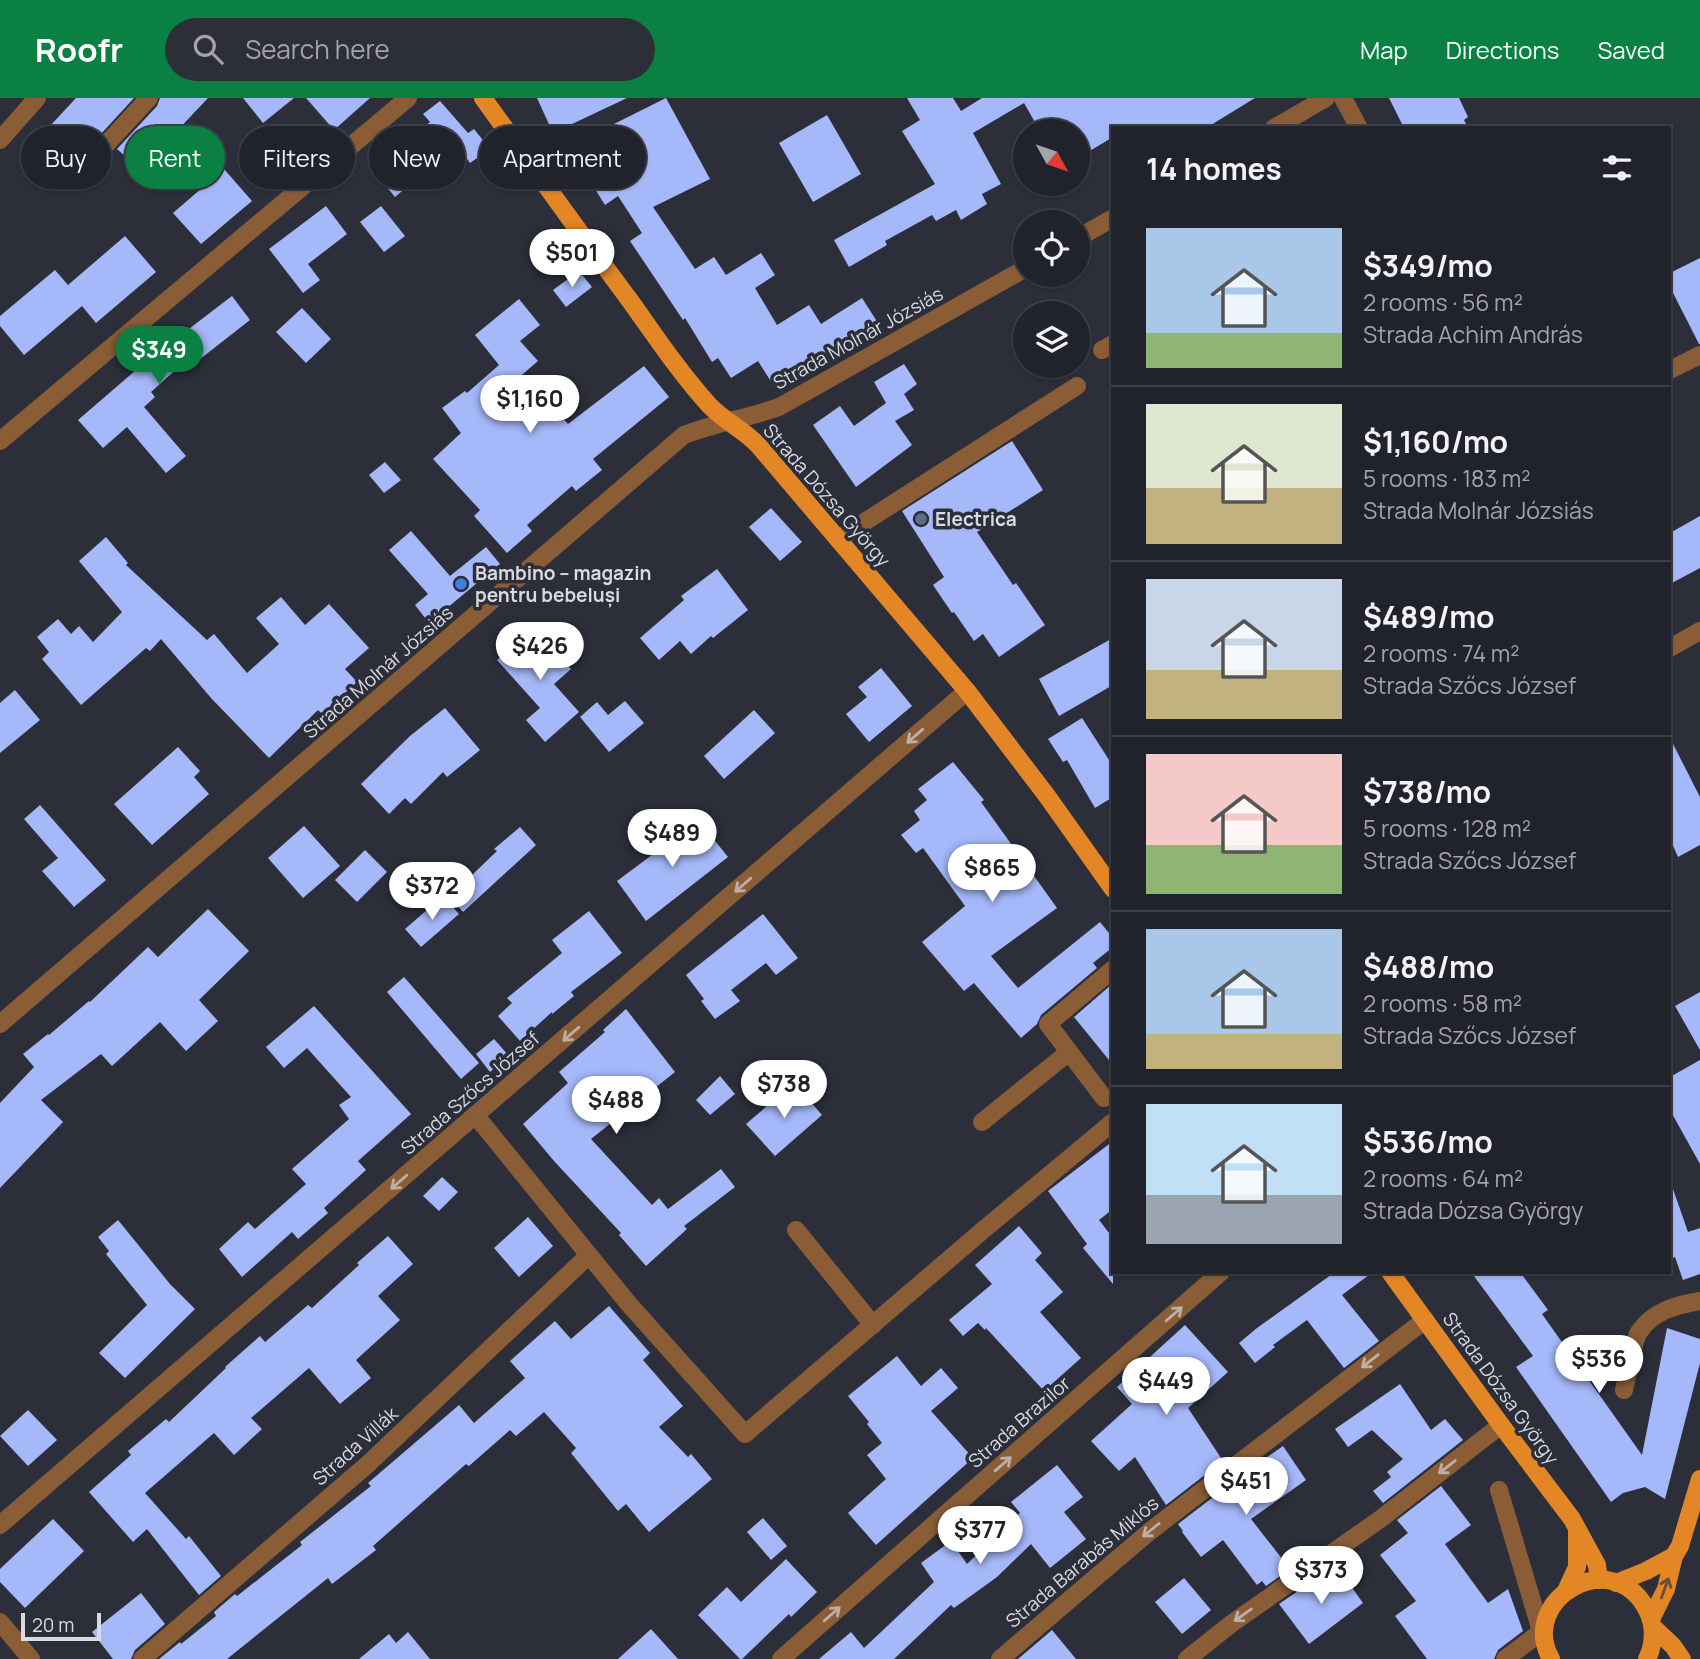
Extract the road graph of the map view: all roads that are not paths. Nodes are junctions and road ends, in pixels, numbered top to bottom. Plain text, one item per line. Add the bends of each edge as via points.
1 (37, 98) edge
2 (149, 98) edge
3 (408, 98) edge
4 (483, 98) edge
5 (1326, 98) edge
6 (1343, 98) edge
7 (1277, 126) edge
8 (1358, 126) edge
9 (111, 139) edge
10 (0, 140) edge
11 (1111, 220) edge
12 (1090, 231) edge
13 (1013, 275) edge
14 (1700, 355) edge
15 (1671, 370) edge
16 (1077, 386) dead end
17 (727, 422) junction
18 (0, 441) edge
19 (838, 539) junction
20 (1700, 631) edge
21 (1671, 647) edge
22 (967, 691) junction
23 (1111, 886) edge
24 (1111, 972) edge
25 (0, 1024) edge
26 (1069, 1052) junction
27 (1104, 1098) dead end
28 (476, 1116) junction
29 (982, 1122) dead end
30 (1111, 1124) edge
31 (796, 1230) dead end
32 (589, 1255) junction
33 (1219, 1274) edge
34 (1391, 1274) edge
35 (1700, 1301) edge
36 (1424, 1320) junction
37 (873, 1325) junction
38 (1624, 1391) dead end
39 (1501, 1425) junction
40 (1700, 1479) edge
41 (1499, 1490) dead end
42 (0, 1525) edge
43 (1577, 1530) junction
44 (1674, 1556) junction
45 (1608, 1581) junction
46 (1566, 1591) junction
47 (0, 1622) edge
48 (1652, 1623) junction
49 (1541, 1632) junction
50 (1549, 1656) edge
51 (31, 1659) edge
52 (142, 1659) edge
53 (781, 1659) edge
54 (1000, 1659) edge
55 (1187, 1659) edge
56 (1506, 1659) edge
57 (1647, 1659) edge
58 (1682, 1659) edge

1 - 10 street
2 - 9 street
3 - 18 street
4 - 17 main road, Strada Dózsa György via 687,377
5 - 7 street
6 - 8 street
11 - 12 street
13 - 17 street, Strada Molnár Józsiás via 779,407
14 - 15 street
16 - 19 street
17 - 19 main road, Strada Dózsa György via 750,437
17 - 25 street, Strada Molnár Józsiás via 684,435
19 - 22 main road, Strada Dózsa György
20 - 21 street
22 - 23 main road, Strada Dózsa György
22 -> 28 street, Strada Szőcs József
24 - 26 street via 1048,1024
26 - 27 street
26 - 29 street
28 - 32 street
28 -> 42 street, Strada Szőcs József
30 - 37 street
31 - 37 street
32 - 37 street via 745,1434
32 - 52 street, Strada Villák via 368,1464
53 -> 33 street, Strada Brazilor
34 - 36 main road, Strada Dózsa György
35 - 38 street via 1655,1315 1637,1334
36 - 39 main road, Strada Dózsa György
36 -> 54 street, Strada Barabás Miklós via 1149,1532
39 - 43 main road, Strada Dózsa György
39 -> 55 street
40 - 44 main road
41 - 49 street
43 - 45 main road, Strada Dózsa György
43 - 46 main road via 1577,1567
44 - 45 main road via 1646,1571
48 -> 44 main road
45 - 46 main road via 1582,1583
45 - 48 main road via 1632,1591 1644,1603
46 - 50 main road via 1547,1619 1544,1636
47 - 51 street
48 - 57 main road
48 - 58 main road
49 - 50 street
49 - 56 street

